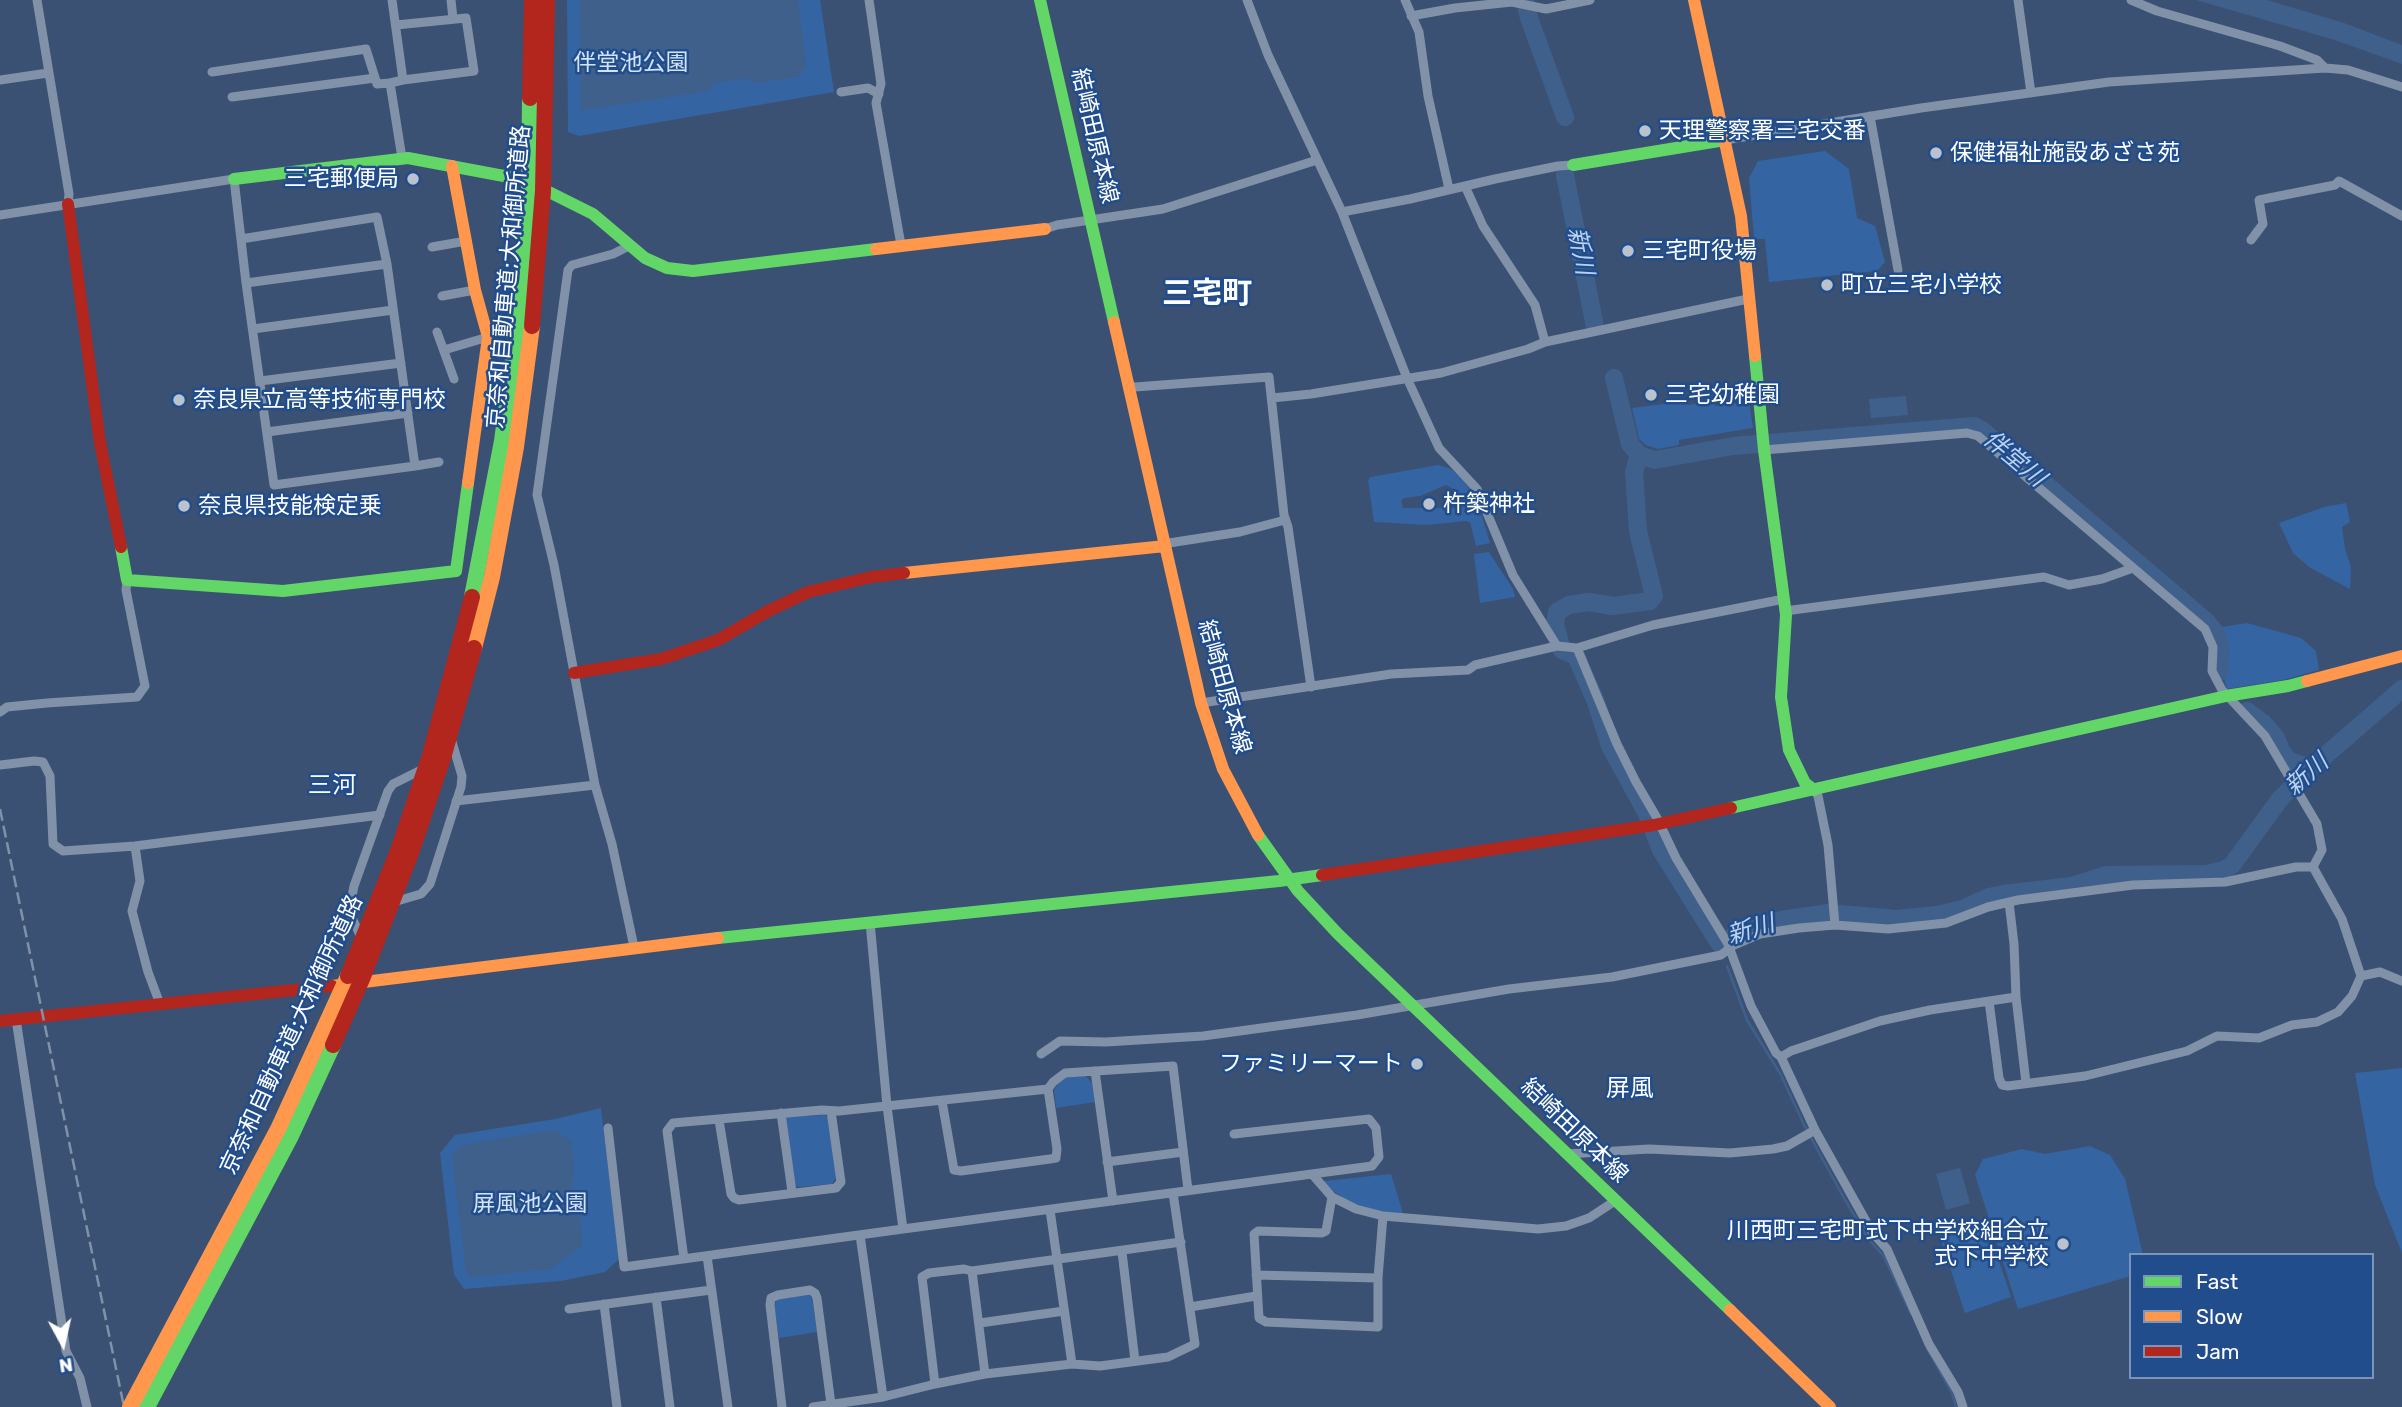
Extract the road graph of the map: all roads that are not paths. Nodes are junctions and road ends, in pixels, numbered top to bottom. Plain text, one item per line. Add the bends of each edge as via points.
1 (37, 0) edge
2 (392, 0) edge
3 (451, 0) edge
4 (532, 0) edge
5 (547, 0) edge
6 (869, 0) edge
7 (1041, 0) edge
8 (1247, 0) edge
9 (1405, 0) edge
10 (1590, 0) edge
11 (1694, 0) edge
12 (2018, 0) edge
13 (2132, 0) edge
14 (1411, 16) junction
15 (453, 19) junction
16 (396, 25) junction
17 (2325, 68) junction
18 (48, 72) junction
19 (212, 72) dead end
20 (376, 78) junction
21 (0, 80) edge
22 (402, 80) junction
23 (390, 83) junction
24 (2402, 87) edge
25 (841, 92) dead end
26 (2031, 93) junction
27 (879, 94) junction
28 (232, 97) dead end
29 (1870, 116) junction
30 (1725, 140) junction
31 (402, 158) junction
32 (1317, 160) junction
33 (1573, 165) joint
34 (452, 166) junction
35 (234, 179) junction
36 (1465, 186) junction
37 (1449, 189) junction
38 (68, 204) junction
39 (1342, 212) junction
40 (0, 215) edge
41 (2402, 216) edge
42 (1090, 220) junction
43 (1045, 229) joint
44 (241, 239) junction
45 (466, 240) junction
46 (2251, 240) dead end
47 (631, 245) junction
48 (901, 245) junction
49 (432, 247) dead end
50 (387, 264) junction
51 (1898, 270) dead end
52 (246, 283) junction
53 (475, 290) junction
54 (442, 296) dead end
55 (1748, 299) junction
56 (393, 310) junction
57 (253, 329) junction
58 (437, 332) dead end
59 (488, 337) junction
60 (1545, 342) junction
61 (444, 350) junction
62 (401, 363) junction
63 (1407, 378) junction
64 (454, 379) dead end
65 (260, 381) junction
66 (1128, 385) junction
67 (1272, 398) junction
68 (408, 413) junction
69 (267, 432) junction
70 (1764, 445) junction
71 (439, 462) dead end
72 (415, 466) junction
73 (1285, 520) junction
74 (1165, 547) junction
75 (2133, 568) junction
76 (127, 580) junction
77 (1784, 605) junction
78 (1557, 646) junction
79 (1577, 648) junction
80 (2402, 656) edge
81 (574, 673) junction
82 (1311, 687) junction
83 (2226, 696) junction
84 (1201, 704) junction
85 (0, 712) edge
86 (452, 742) dead end
87 (0, 765) edge
88 (421, 770) dead end
89 (595, 785) junction
90 (1814, 790) junction
91 (456, 802) junction
92 (380, 815) junction
93 (1654, 825) junction
94 (135, 846) junction
95 (2313, 867) junction
96 (1289, 880) junction
97 (397, 901) dead end
98 (2009, 902) junction
99 (870, 922) junction
100 (1835, 925) junction
101 (361, 937) dead end
102 (634, 947) junction
103 (1729, 950) junction
104 (2361, 976) junction
105 (2402, 981) edge
106 (2016, 997) junction
107 (1989, 1001) junction
108 (160, 1004) junction
109 (1411, 1006) junction
110 (8, 1020) edge
111 (1041, 1054) dead end
112 (1781, 1057) junction
113 (1095, 1071) junction
114 (2026, 1083) junction
115 (1048, 1089) junction
116 (942, 1101) junction
117 (887, 1107) junction
118 (831, 1111) junction
119 (781, 1113) junction
120 (719, 1120) junction
121 (608, 1128) dead end
122 (1815, 1130) junction
123 (1234, 1133) dead end
124 (1183, 1152) junction
125 (1567, 1154) junction
126 (1107, 1162) junction
127 (1312, 1174) junction
128 (1188, 1190) junction
129 (792, 1192) junction
130 (1173, 1193) junction
131 (1332, 1197) junction
132 (1113, 1201) junction
133 (1615, 1201) junction
134 (1050, 1210) junction
135 (1383, 1216) junction
136 (903, 1228) junction
137 (860, 1235) junction
138 (1181, 1242) junction
139 (1122, 1252) junction
140 (707, 1256) junction
141 (684, 1259) junction
142 (1058, 1259) junction
143 (972, 1271) junction
144 (1256, 1275) junction
145 (1378, 1278) junction
146 (711, 1290) junction
147 (1256, 1296) junction
148 (656, 1297) junction
149 (604, 1304) junction
150 (1189, 1307) junction
151 (569, 1309) dead end
152 (1064, 1311) junction
153 (980, 1323) junction
154 (1135, 1361) junction
155 (1072, 1364) junction
156 (145, 1371) dead end
157 (985, 1374) junction
158 (935, 1384) junction
159 (883, 1397) junction
160 (831, 1405) junction
161 (87, 1407) edge
162 (121, 1407) edge
163 (130, 1407) edge
164 (147, 1407) edge
165 (617, 1407) edge
166 (670, 1407) edge
167 (728, 1407) edge
168 (782, 1407) edge
169 (813, 1407) edge
170 (1830, 1407) edge
171 (1961, 1407) edge

1 - 18 street
2 - 16 street
3 - 15 street
4 - 163 main road, 京奈和自動車道;大和御所道路, bridge via 529,190 502,442 478,573 430,755 399,848 321,1038 278,1129
5 - 164 main road, 京奈和自動車道;大和御所道路, bridge via 543,191 530,344 492,577 465,685 411,853 346,1016 292,1136
6 - 27 street
7 - 42 main road, 結崎田原本線
8 - 32 street
9 - 14 street
10 - 14 street via 1546,9 1512,2
11 - 30 main road
12 - 26 street
13 - 17 street via 2280,46 2317,60
14 - 37 street via 1419,32 1427,96
15 - 16 street
15 - 22 street via 466,18 474,71
16 - 22 street
17 - 24 street via 2348,70
17 - 26 street via 2109,82
18 - 21 street
18 - 38 street
19 - 20 street via 366,49
20 - 23 street via 377,84
20 - 28 street
22 - 23 street
23 - 31 street
25 - 27 street via 868,88
26 - 29 street
27 - 48 street via 876,103
29 - 30 street
29 - 51 street
30 - 33 main road
30 - 55 main road via 1741,216
31 - 34 main road
31 - 35 main road
32 - 39 street
32 - 42 street via 1163,209
33 - 36 street
34 - 45 main road
34 - 47 main road via 536,184 593,215
35 - 38 street
35 - 44 street
36 - 37 street
36 - 60 street via 1483,226 1535,305
37 - 39 street
38 - 40 street
38 - 76 main road via 100,443
39 - 63 street
41 - 46 street via 2339,181 2259,200 2263,224
42 - 43 street
42 - 66 main road, 結崎田原本線
43 - 48 main road
44 - 50 street via 377,217
44 - 52 street
45 - 49 street
45 - 53 main road
47 - 48 main road via 667,268 693,271
47 - 81 street via 568,270 537,495
50 - 52 street
50 - 56 street
52 - 57 street
53 - 54 street
53 - 59 main road
55 - 60 street
55 - 70 main road
56 - 57 street
56 - 62 street
57 - 65 street
58 - 61 street
59 - 61 street
59 - 76 main road via 456,571 283,591
60 - 63 street via 1441,373
61 - 64 street
62 - 65 street
62 - 68 street
63 - 67 street
63 - 78 street via 1439,448 1477,489 1513,575
65 - 69 street
66 - 67 street via 1269,377
66 - 74 main road, 結崎田原本線
67 - 73 street
68 - 69 street
68 - 72 street
69 - 72 street via 274,485
70 - 75 street via 1966,433 1978,436
70 - 77 main road
71 - 72 street
73 - 74 street
73 - 82 street
74 - 81 main road via 870,577 801,594 718,640 661,659
74 - 84 main road, 結崎田原本線
75 - 77 street via 2069,585 2044,577
75 - 83 street via 2205,629 2213,647 2212,671
76 - 85 street via 125,590 145,686 137,697 7,707
77 - 79 street via 1653,625
77 - 90 main road via 1781,696 1789,750 1805,783
78 - 79 street
78 - 82 street via 1468,670 1391,674
79 - 93 street
80 - 83 main road via 2288,687
81 - 89 street
82 - 84 street
83 - 90 main road
83 - 95 street via 2265,736 2316,824 2322,850
84 - 96 main road, 結崎田原本線 via 1223,769
86 - 91 street via 462,776
87 - 94 street via 43,762 50,776 53,844 63,851
88 - 92 street via 393,784
89 - 91 street
89 - 102 street
90 - 93 main road
90 - 100 street via 1828,845
91 - 97 street via 430,884 421,894
92 - 94 street
92 - 101 street via 350,907
93 - 96 main road
93 - 103 street
94 - 108 street via 140,881 132,911
95 - 98 street via 2225,882 2133,885
95 - 104 street via 2342,919
96 - 99 main road
96 - 109 main road, 結崎田原本線
98 - 100 street via 1946,923 1888,929
98 - 106 street
99 - 102 main road
99 - 117 street
100 - 103 street via 1760,933
102 - 108 main road via 364,983
103 - 109 street via 1721,956 1612,977
103 - 112 street via 1751,1006
104 - 105 street via 2380,972
104 - 114 street via 2338,1012 2317,1022 2259,1038 2217,1036 2155,1060
106 - 107 street
106 - 114 street
107 - 112 street via 1880,1021
107 - 114 street via 2002,1084
108 - 110 main road
109 - 111 street via 1203,1036 1060,1041
109 - 125 main road, 結崎田原本線
110 - 161 street via 66,1350
112 - 122 street
113 - 115 street via 1065,1073
113 - 124 street via 1173,1066
113 - 126 street
115 - 116 street
115 - 116 street via 1056,1158 961,1171 951,1165
116 - 117 street
117 - 118 street
117 - 136 street
118 - 119 street
118 - 129 street via 841,1182 836,1188
119 - 120 street
119 - 129 street
120 - 129 street via 734,1198
120 - 141 street via 673,1123 667,1131
121 - 141 street via 624,1267
122 - 125 street via 1773,1149 1718,1154 1649,1149
122 - 171 street via 1872,1232 1887,1249 1929,1344 1958,1392
123 - 127 street via 1369,1119 1376,1128 1378,1157 1372,1166
124 - 126 street
124 - 128 street
125 - 133 main road, 結崎田原本線
126 - 132 street
127 - 128 street
127 - 131 street
128 - 130 street
130 - 132 street
130 - 138 street
131 - 135 street
131 - 144 street via 1322,1233 1254,1234
132 - 134 street
133 - 135 street via 1589,1218 1538,1229
133 - 170 main road, 結崎田原本線
134 - 136 street
134 - 142 street
135 - 145 street
136 - 137 street
137 - 140 street
137 - 159 street
138 - 139 street
138 - 150 street
139 - 142 street
139 - 154 street
140 - 141 street
140 - 146 street
142 - 143 street
142 - 152 street
143 - 153 street
143 - 158 street via 922,1277
144 - 145 street
144 - 147 street
145 - 147 street via 1378,1327 1266,1322 1259,1318
146 - 148 street
146 - 167 street
147 - 150 street
148 - 149 street
148 - 166 street
149 - 151 street
149 - 165 street
150 - 154 street via 1195,1344 1168,1357
152 - 153 street
152 - 155 street
153 - 157 street
154 - 155 street
155 - 157 street
156 - 162 main road
157 - 158 street
158 - 159 street
159 - 160 street
160 - 168 street via 817,1298 810,1290 778,1295 769,1305
160 - 169 street

